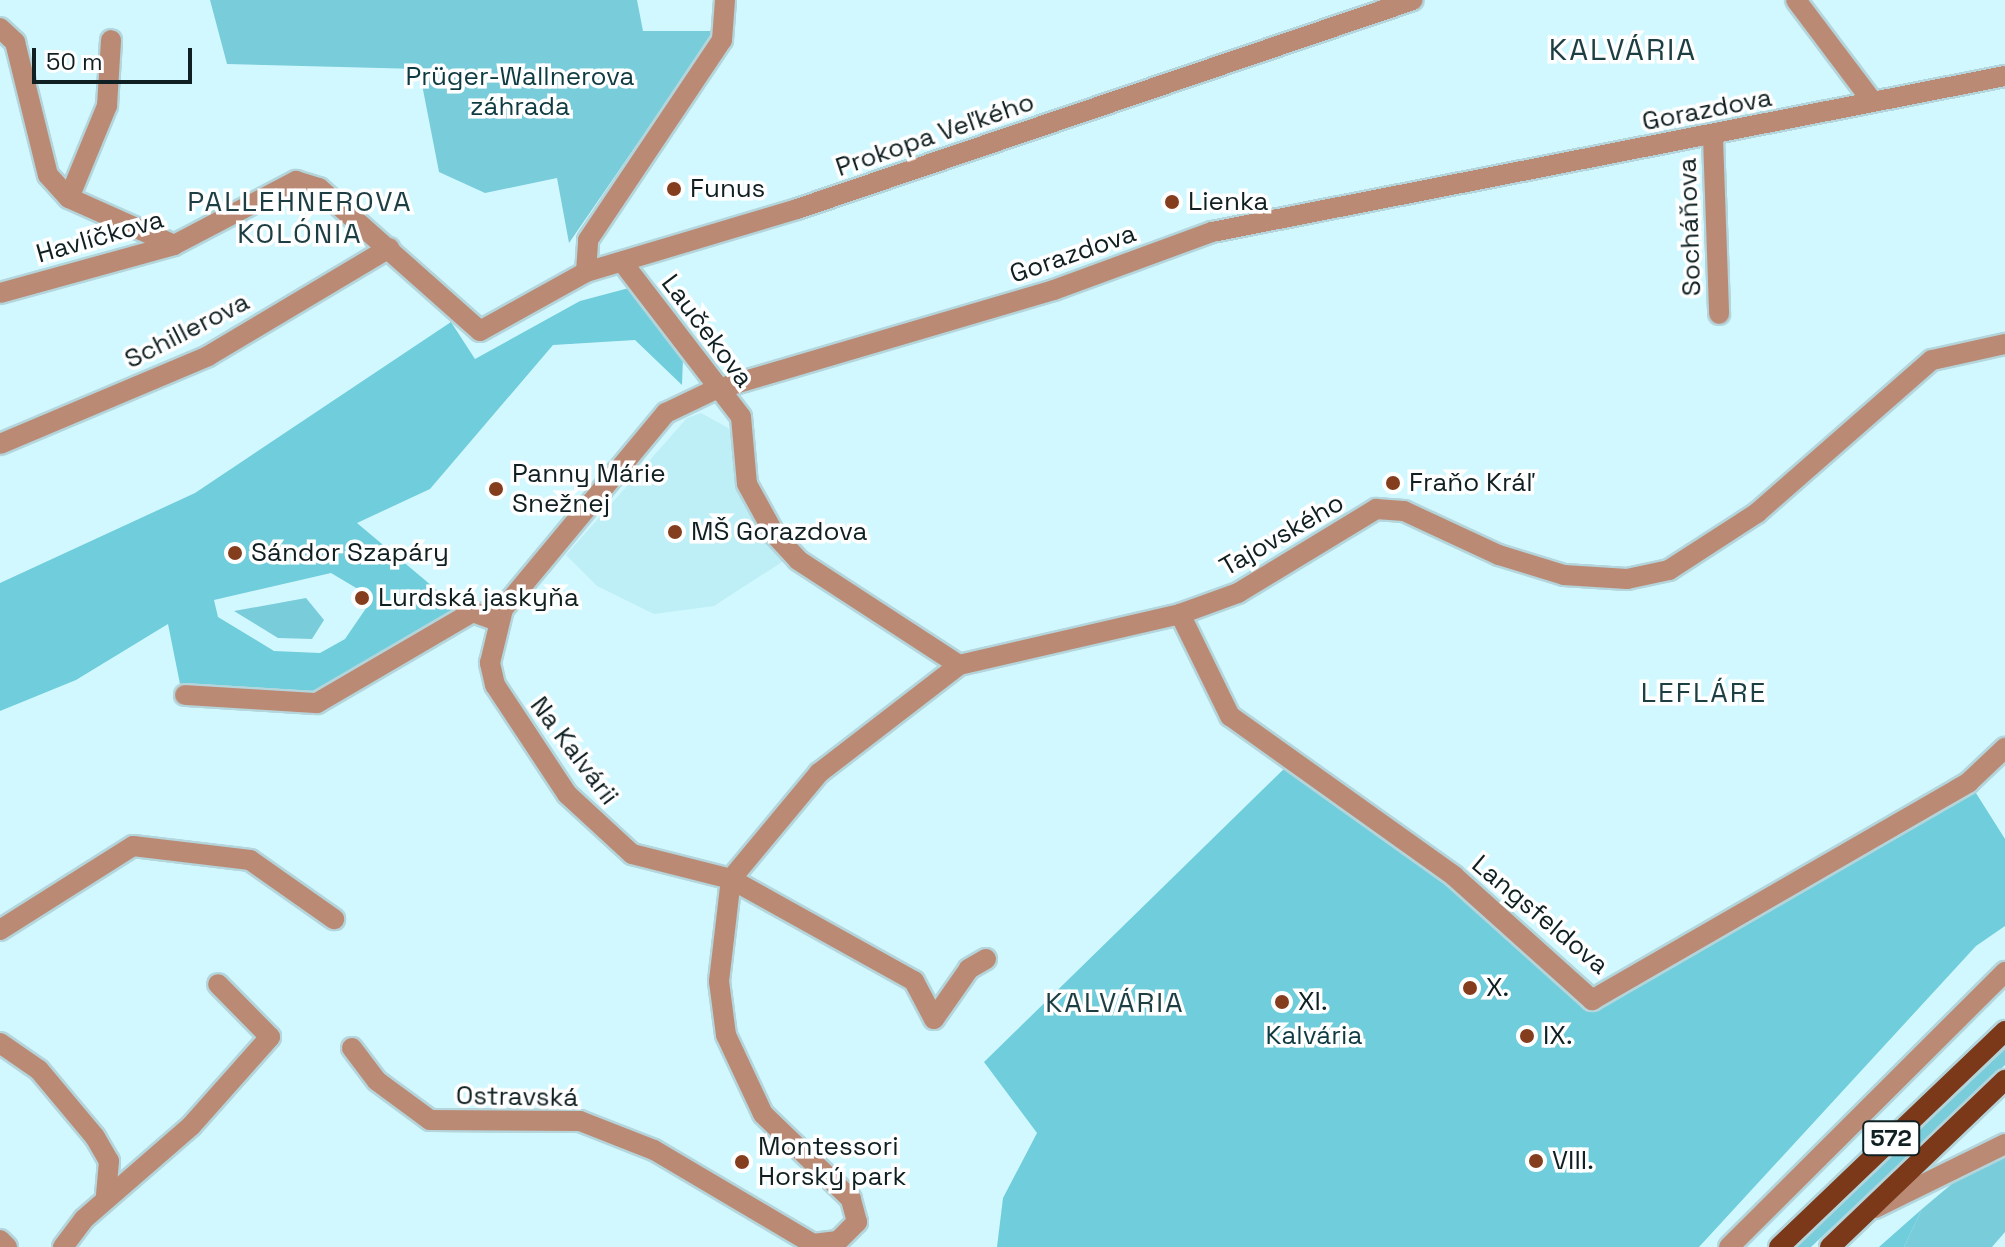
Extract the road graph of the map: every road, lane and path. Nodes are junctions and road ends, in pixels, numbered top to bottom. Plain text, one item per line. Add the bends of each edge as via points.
1 (725, 0) edge
2 (1413, 0) edge
3 (1796, 0) edge
4 (0, 28) edge
5 (111, 40) dead end
6 (2005, 76) edge
7 (1872, 101) junction
8 (1713, 138) junction
9 (69, 198) junction
10 (174, 245) junction
11 (389, 248) junction
12 (623, 263) junction
13 (586, 272) junction
14 (0, 293) edge
15 (1719, 314) dead end
16 (480, 331) joint
17 (2005, 344) edge
18 (714, 390) junction
19 (0, 444) edge
20 (1180, 614) junction
21 (498, 621) junction
22 (959, 665) junction
23 (185, 695) dead end
24 (2005, 748) edge
25 (731, 879) junction
26 (334, 919) dead end
27 (0, 930) edge
28 (986, 959) dead end
29 (2005, 972) edge
30 (218, 984) dead end
31 (2005, 1031) edge
32 (0, 1043) edge
33 (352, 1048) dead end
34 (2005, 1080) edge
35 (2005, 1144) edge
36 (106, 1199) junction
37 (1864, 1214) junction
38 (0, 1240) edge
39 (7, 1247) edge
40 (63, 1247) edge
41 (1729, 1247) edge
42 (1779, 1247) edge
43 (1830, 1247) edge

1 - 13 street via 722,40 588,240
2 - 12 street, Prokopa Veľkého
3 - 7 street
4 - 9 street via 15,42 48,175
5 - 9 street via 107,106
6 - 7 street, Gorazdova
7 - 8 street, Gorazdova
8 - 15 street, Socháňova
8 - 18 street, Gorazdova via 1212,232 1054,290
9 - 10 street
10 - 11 street, Havlíčkova via 296,181 319,188
10 - 14 street, Havlíčkova
11 - 16 street, Havlíčkova
11 - 19 street, Schillerova via 208,356
12 - 13 street, Prokopa Veľkého
12 - 18 street, Laučekova
13 - 16 street, Prokopa Veľkého
17 - 20 street, Tajovského via 1932,360 1757,513 1669,570 1627,579 1564,575 1499,555 1404,511 1376,509 1283,570
18 - 21 street, Gorazdova via 659,420
18 - 22 street, Laučekova via 741,417 747,484 784,546
20 - 22 street, Tajovského
20 - 24 street, Langsfeldova via 1230,716 1454,876 1592,1000 1969,782
21 - 23 street via 473,612 317,703
21 - 25 street, Na Kalvárii via 490,675 577,805 632,854
22 - 25 street, Tajovského via 819,773
25 - 28 street, Na Kalvárii via 914,981 934,1019 969,969
25 - 33 street, Ostravská via 719,981 726,1035 763,1114 851,1199 857,1222 838,1241 813,1244 654,1150 580,1121 430,1120 377,1081
26 - 27 street via 250,860 133,846
29 - 41 street
30 - 36 street via 270,1037 191,1126
31 - 42 main road, 572
32 - 36 street via 39,1070 95,1137 109,1161
34 - 37 main road, 572
35 - 37 street
36 - 40 street
37 - 43 main road, 572
38 - 39 street

